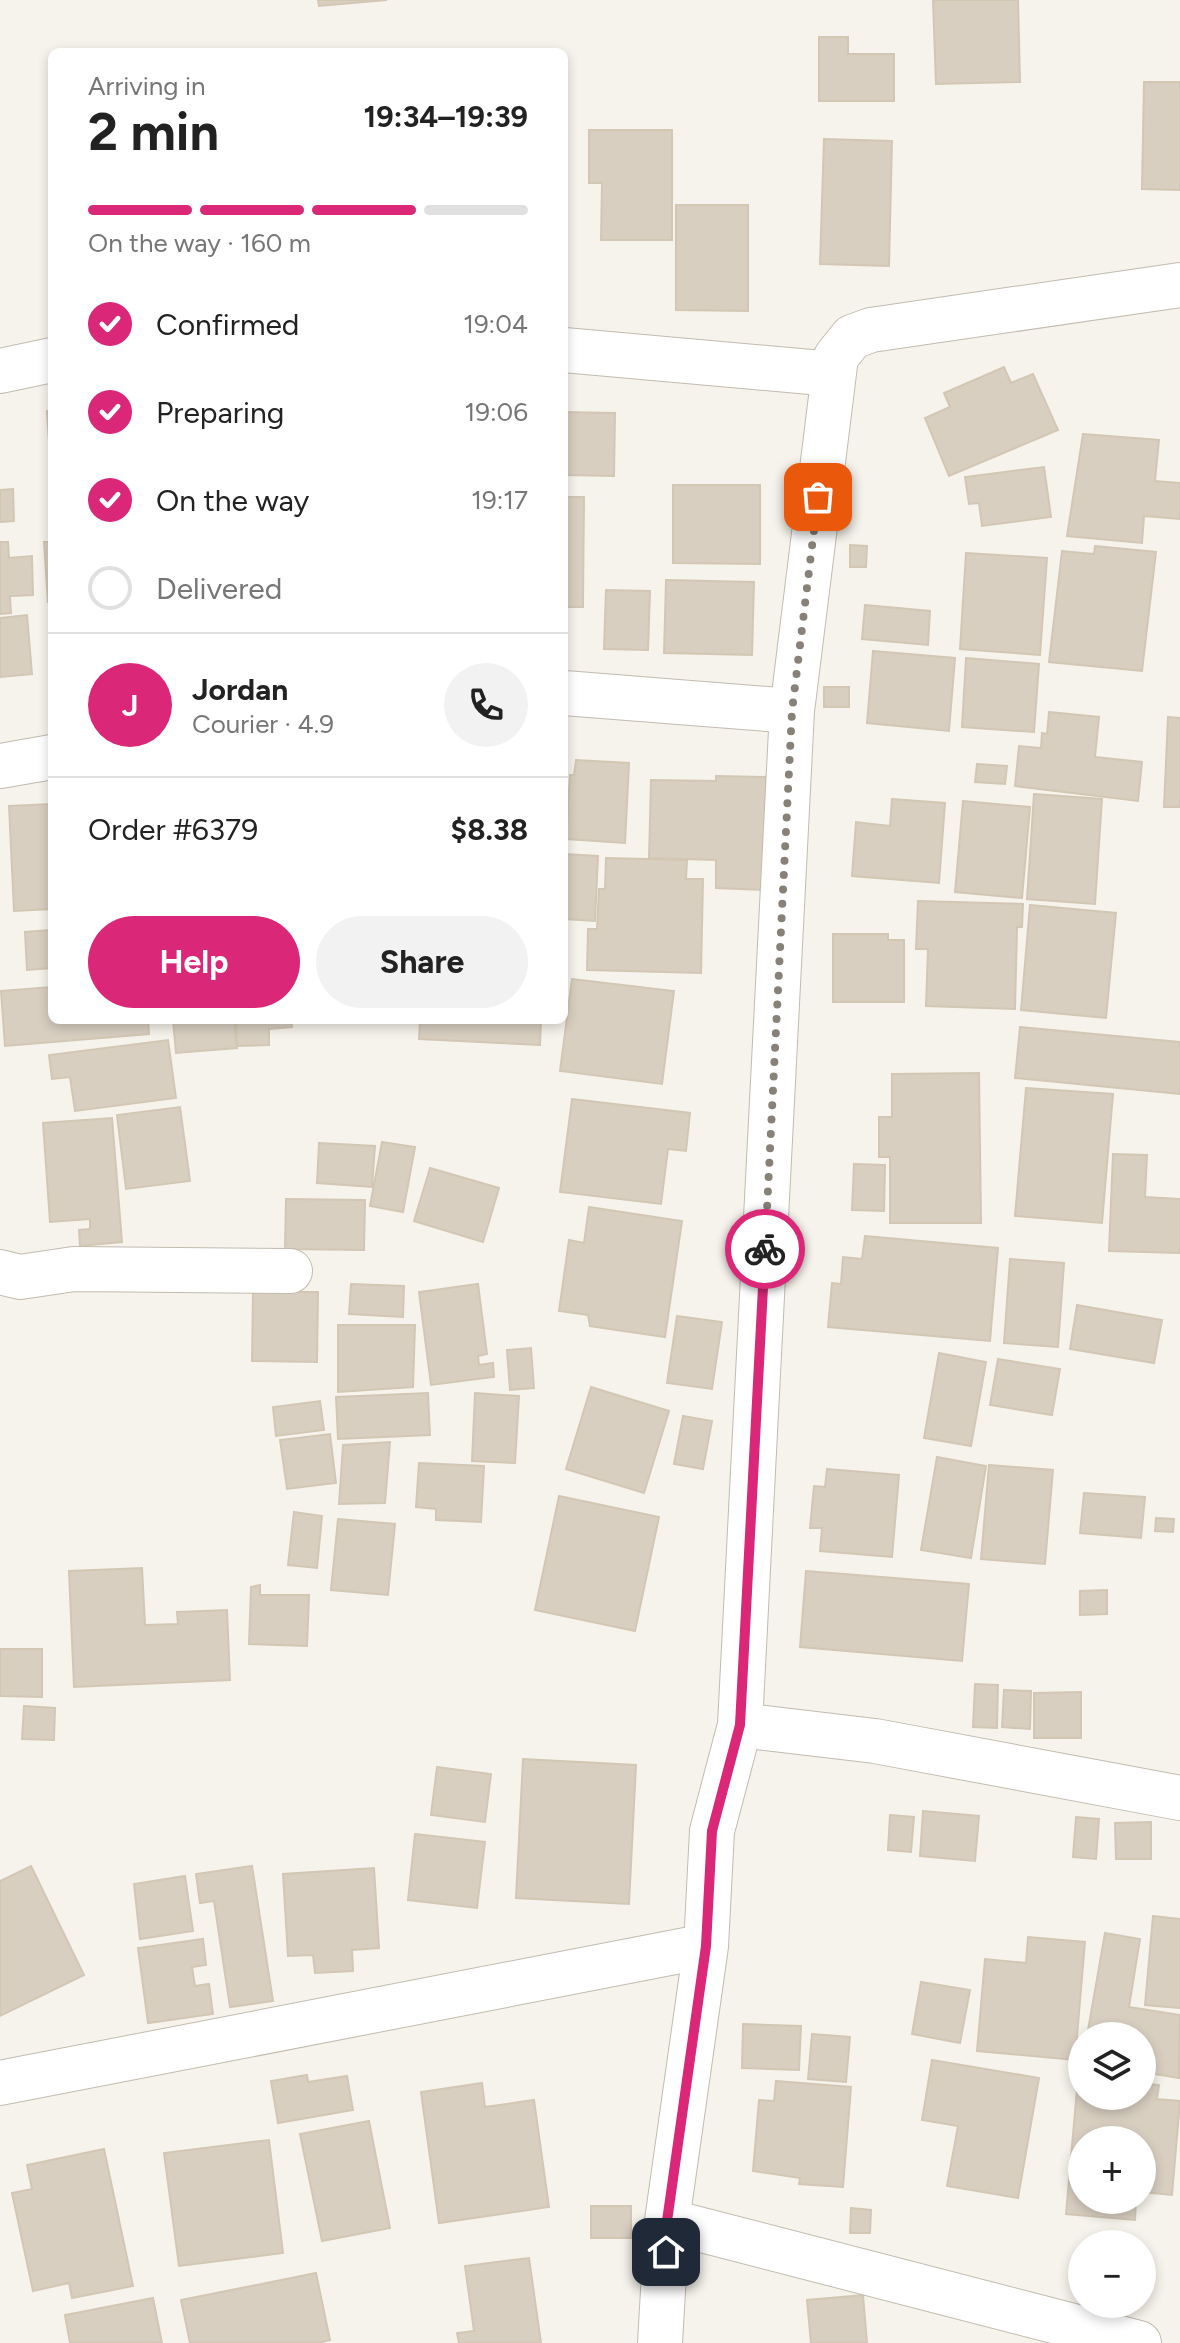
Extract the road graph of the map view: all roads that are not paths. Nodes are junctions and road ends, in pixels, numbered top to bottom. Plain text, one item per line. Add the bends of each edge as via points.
1 (1180, 285) edge
2 (568, 350) edge
3 (48, 361) edge
4 (0, 371) edge
5 (833, 374) junction
6 (568, 693) edge
7 (792, 711) junction
8 (48, 758) edge
9 (0, 766) edge
10 (290, 1271) dead end
11 (0, 1272) edge
12 (740, 1725) junction
13 (1180, 1798) edge
14 (706, 1946) junction
15 (0, 2083) edge
16 (667, 2221) junction
17 (660, 2343) edge
18 (1139, 2343) edge

1 - 5 street via 871,330 852,337 839,350
2 - 5 street
3 - 4 street
5 - 7 street
6 - 7 street
7 - 12 street
8 - 9 street
10 - 11 street via 74,1269 20,1277
12 - 13 street via 875,1741
12 - 14 street via 712,1831
14 - 15 street
14 - 16 street
16 - 17 street
16 - 18 street

